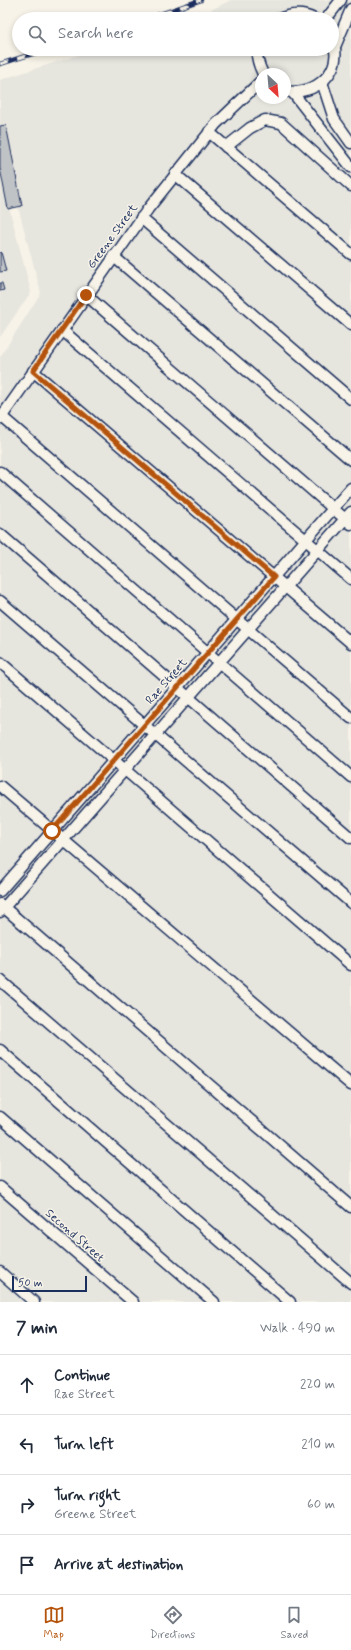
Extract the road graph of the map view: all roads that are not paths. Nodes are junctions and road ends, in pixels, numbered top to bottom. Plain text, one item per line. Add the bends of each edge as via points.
1 (341, 0) edge
2 (351, 9) edge
3 (332, 12) edge
4 (339, 32) edge
5 (258, 56) edge
6 (335, 56) edge
7 (260, 68) edge
8 (322, 82) junction
9 (255, 87) edge
10 (291, 92) edge
11 (291, 94) edge
12 (209, 132) junction
13 (351, 143) edge
14 (226, 147) junction
15 (351, 167) edge
16 (175, 174) junction
17 (351, 186) edge
18 (141, 218) junction
19 (351, 254) edge
20 (113, 256) junction
21 (86, 295) junction
22 (351, 325) edge
23 (62, 330) junction
24 (33, 371) junction
25 (351, 399) edge
26 (1, 418) edge
27 (351, 460) edge
28 (0, 472) edge
29 (351, 488) edge
30 (333, 508) junction
31 (349, 518) edge
32 (0, 534) edge
33 (306, 540) junction
34 (318, 550) junction
35 (274, 577) junction
36 (351, 579) edge
37 (285, 587) junction
38 (0, 602) edge
39 (237, 619) junction
40 (248, 629) junction
41 (351, 644) edge
42 (208, 653) junction
43 (0, 662) edge
44 (220, 663) junction
45 (178, 687) junction
46 (189, 696) junction
47 (351, 718) edge
48 (144, 725) junction
49 (156, 735) junction
50 (114, 760) junction
51 (125, 770) junction
52 (351, 777) edge
53 (0, 786) edge
54 (52, 831) junction
55 (351, 838) edge
56 (63, 840) junction
57 (0, 891) edge
58 (351, 903) edge
59 (1, 908) edge
60 (351, 965) edge
61 (0, 980) edge
62 (0, 1050) edge
63 (351, 1085) edge
64 (0, 1117) edge
65 (0, 1187) edge
66 (351, 1207) edge
67 (0, 1272) edge
68 (351, 1282) edge
69 (34, 1302) edge
70 (133, 1302) edge
71 (214, 1302) edge
72 (290, 1302) edge

1 - 3 street
2 - 4 street
5 - 7 street
6 - 8 street via 333,66
8 - 10 street via 306,91
8 - 13 street via 334,119
9 - 12 street, Greene Street
11 - 15 street
12 - 14 street
12 - 16 street, Greene Street
14 - 17 street via 265,120 281,123
14 - 19 street
16 - 18 street, Greene Street
16 - 22 street
18 - 20 street, Greene Street
18 - 25 street
20 - 21 street, Greene Street
20 - 27 street
21 - 23 street, Greene Street
21 - 30 street
23 - 24 street, Greene Street
23 - 33 street
24 - 26 street, Greene Street
24 - 35 street
26 - 39 street
28 - 42 street
29 - 30 street, Rae Street
30 - 31 street
30 - 33 street, Rae Street
31 - 34 street
32 - 45 street
33 - 34 street
33 - 35 street, Rae Street
34 - 36 street
34 - 37 street
35 - 37 street
35 - 39 street, Rae Street
37 - 40 street
37 - 41 street
38 - 48 street
39 - 40 street
39 - 42 street, Rae Street
40 - 44 street
40 - 47 street
42 - 44 street
42 - 45 street, Rae Street
43 - 50 street
44 - 46 street
44 - 52 street
45 - 46 street
45 - 48 street, Rae Street
46 - 49 street
46 - 55 street
48 - 49 street
48 - 50 street, Rae Street
49 - 51 street
49 - 58 street
50 - 51 street
50 - 54 street, Rae Street
51 - 56 street
51 - 60 street
53 - 54 street
54 - 56 street
54 - 57 street, Rae Street
56 - 59 street
56 - 63 street
59 - 66 street
61 - 68 street
62 - 72 street
64 - 71 street
65 - 70 street, Second Street
67 - 69 street

